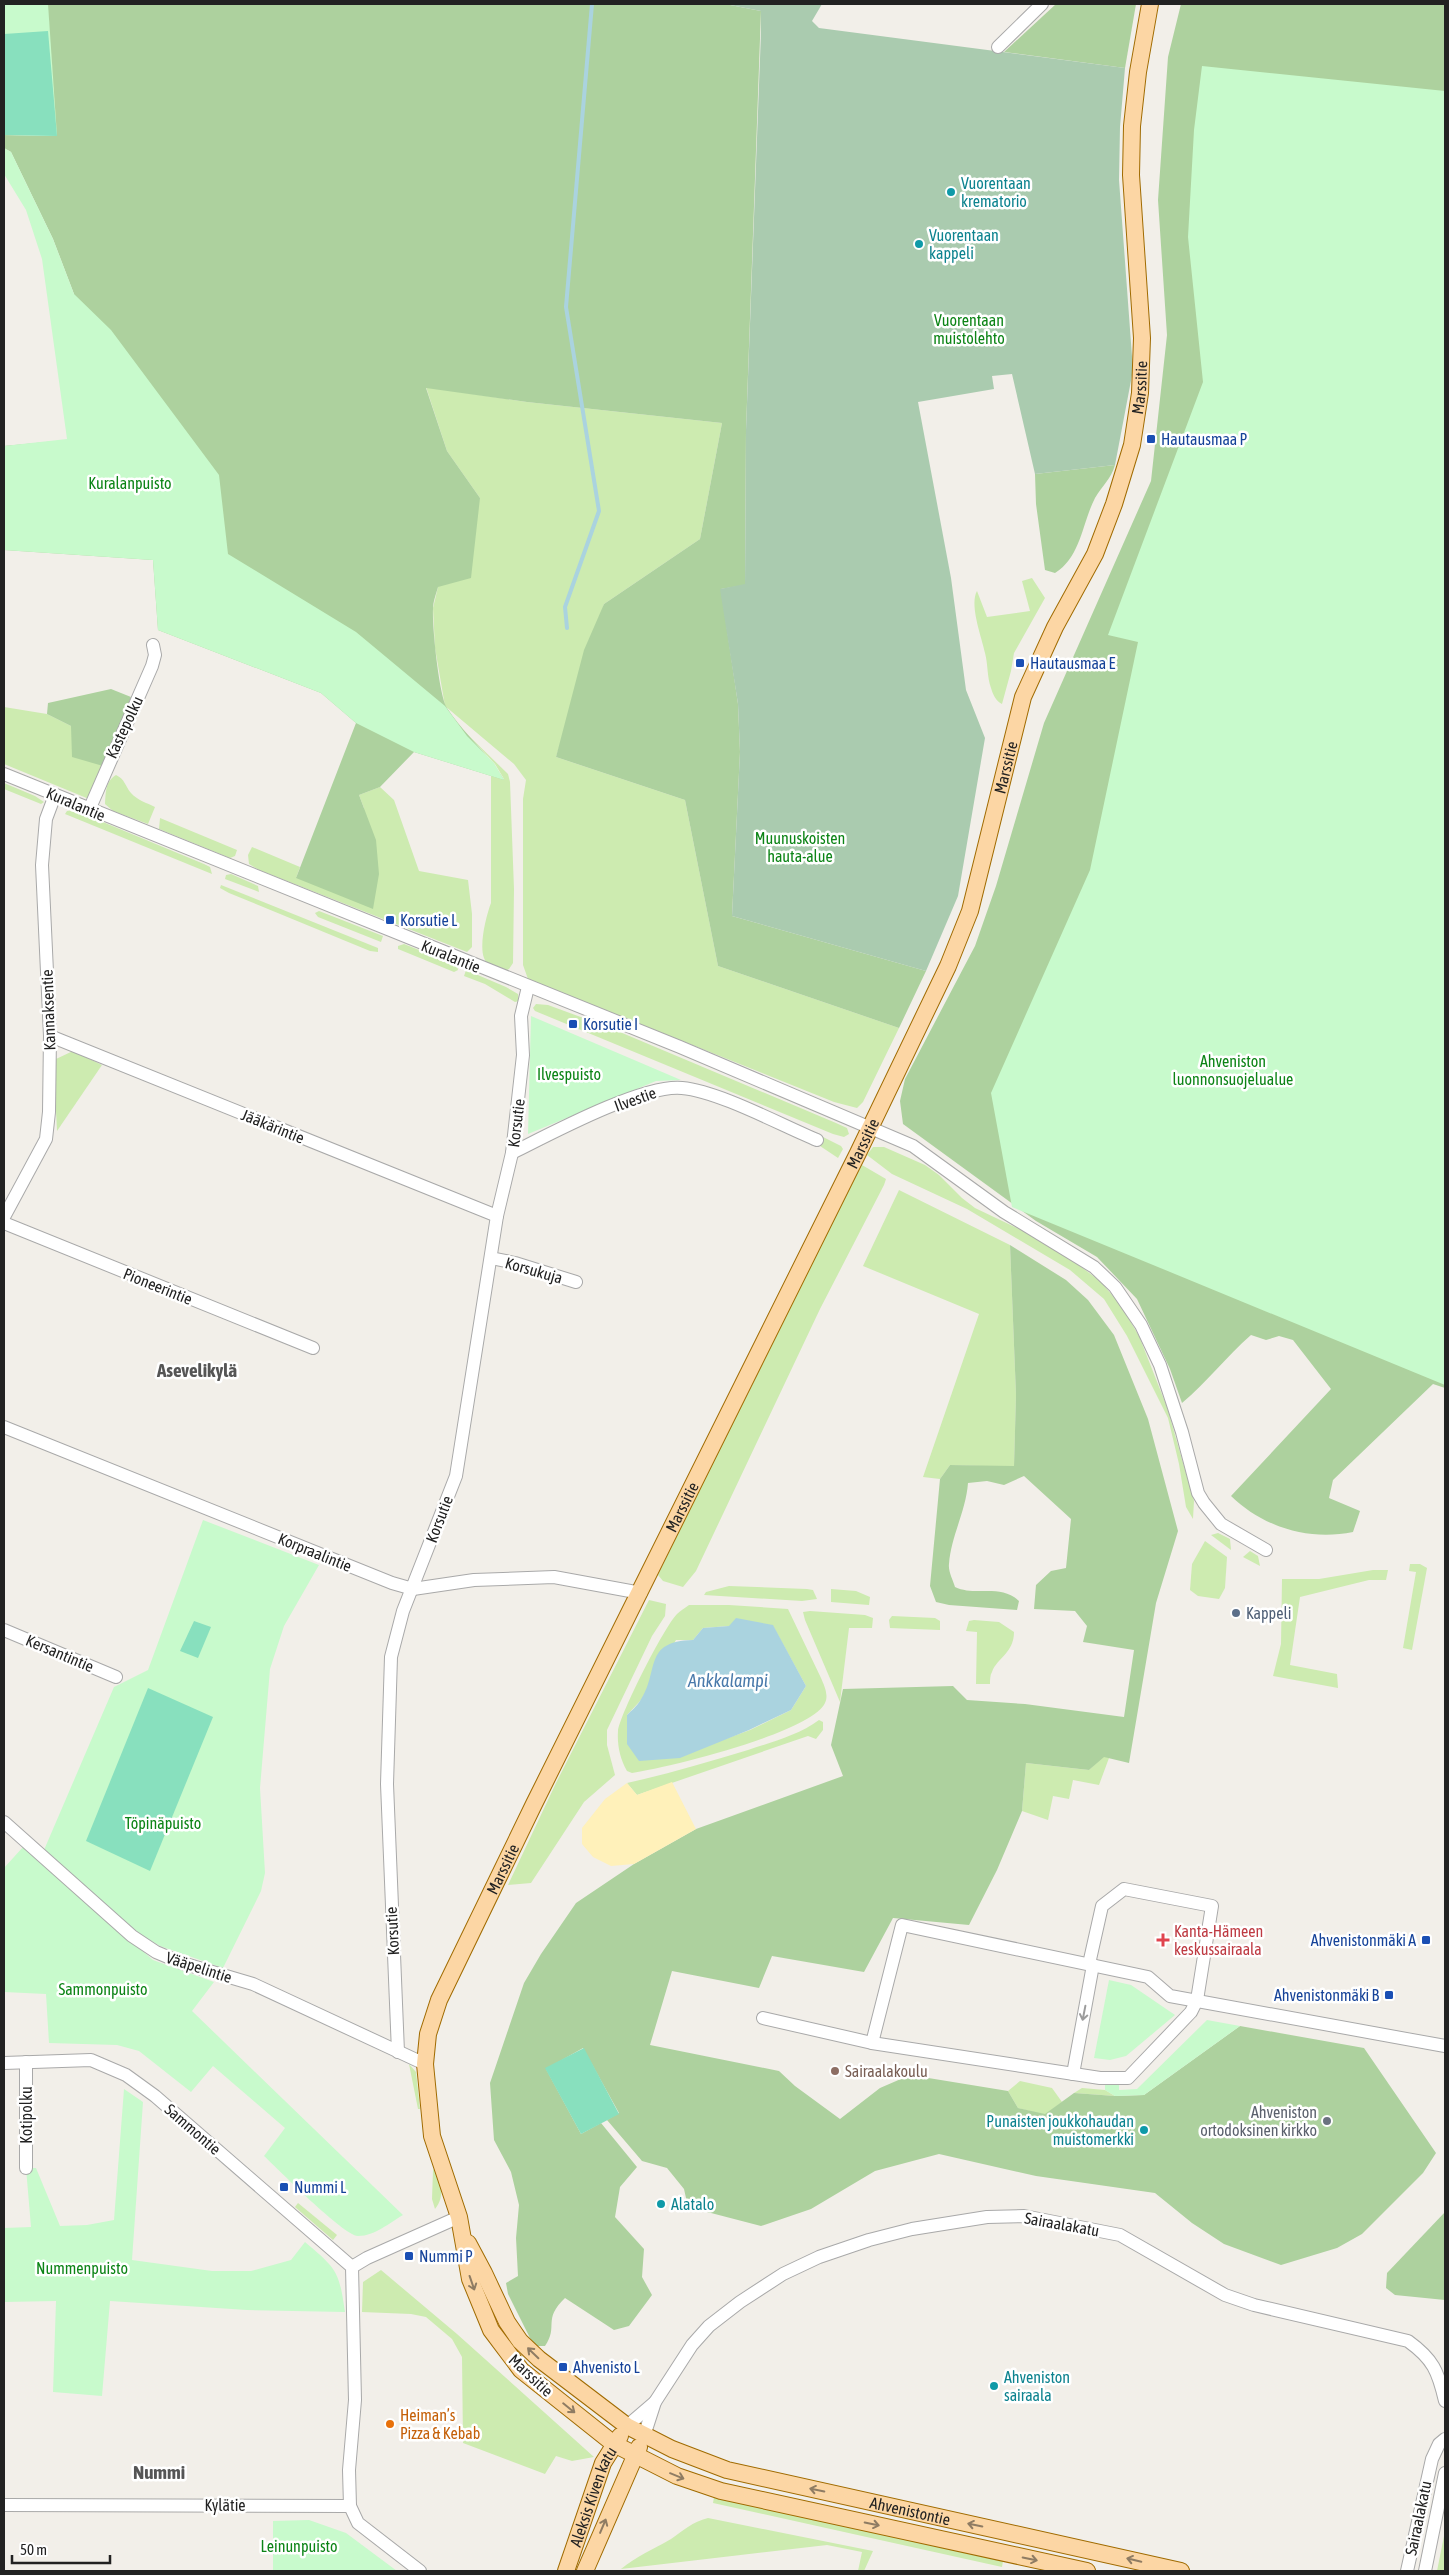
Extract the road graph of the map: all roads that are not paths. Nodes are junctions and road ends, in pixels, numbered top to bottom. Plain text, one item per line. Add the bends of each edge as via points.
1 (1042, 4) edge
2 (1150, 4) edge
3 (998, 47) dead end
4 (154, 645) dead end
5 (4, 774) edge
6 (55, 795) junction
7 (89, 810) junction
8 (528, 987) junction
9 (50, 1036) junction
10 (870, 1128) junction
11 (816, 1140) dead end
12 (512, 1153) junction
13 (497, 1216) junction
14 (4, 1217) edge
15 (4, 1223) edge
16 (491, 1258) junction
17 (576, 1282) dead end
18 (313, 1348) dead end
19 (4, 1427) edge
20 (1266, 1550) dead end
21 (413, 1589) junction
22 (640, 1593) junction
23 (4, 1630) edge
24 (116, 1676) dead end
25 (4, 1822) edge
26 (1091, 1965) junction
27 (1196, 2000) junction
28 (763, 2018) dead end
29 (872, 2042) junction
30 (1445, 2046) edge
31 (398, 2052) junction
32 (26, 2062) junction
33 (4, 2063) edge
34 (425, 2064) junction
35 (1073, 2074) junction
36 (26, 2168) dead end
37 (459, 2217) junction
38 (463, 2235) junction
39 (352, 2267) junction
40 (1445, 2400) edge
41 (655, 2402) junction
42 (627, 2426) junction
43 (644, 2436) junction
44 (1445, 2439) edge
45 (614, 2444) junction
46 (634, 2456) junction
47 (1445, 2473) edge
48 (4, 2505) edge
49 (350, 2506) junction
50 (1097, 2552) junction
51 (420, 2571) edge
52 (566, 2571) edge
53 (585, 2571) edge
54 (1087, 2571) edge
55 (1092, 2571) edge
56 (1181, 2571) edge
57 (1406, 2571) edge
58 (1425, 2571) edge

1 - 3 street
2 - 10 main road, Marssitie via 1132,126 1131,175 1142,338 1140,393 1132,446 1095,554 1055,627 1024,697 961,937
4 - 7 street, Kastepolku via 152,666
5 - 6 street, Kuralantie
6 - 7 street, Kuralantie
6 - 9 street, Kannaksentie via 46,819 42,865
7 - 8 street, Kuralantie
8 - 10 street, Kuralantie
8 - 12 street, Korsutie via 521,1016 523,1055
9 - 13 street, Jääkärintie
9 - 14 street, Kannaksentie via 46,1139
10 - 20 street, Kuralantie via 913,1146 1004,1212 1094,1267 1115,1287 1141,1325 1160,1365 1198,1493 1221,1524
10 - 22 main road, Marssitie
11 - 12 street, Ilvestie via 705,1093 682,1088 657,1089 568,1125
12 - 13 street, Korsutie
13 - 16 street, Korsutie
15 - 18 street, Pioneerintie
16 - 17 street, Korsukuja
16 - 21 street, Korsutie via 456,1476
19 - 21 street, Korpraalintie
21 - 22 street, Korpraalintie via 474,1580 554,1577
21 - 31 street, Korsutie via 403,1611 391,1658 388,1702 387,1784
22 - 34 main road, Marssitie via 439,2000 428,2034
23 - 24 street, Kersantintie
25 - 31 street, Vääpelintie via 132,1936 156,1952 253,1984
26 - 27 street via 1148,1977 1170,1996
26 - 27 street via 1102,1906 1124,1889 1212,1906
26 - 29 street via 902,1925
26 -> 35 street
27 - 30 street
27 - 35 street via 1191,2012 1128,2078
28 - 29 street
29 - 35 street
31 - 34 street, Vääpelintie
32 - 33 street, Sammontie
32 - 36 street, Kotipolku
32 - 39 street, Sammontie via 91,2060 126,2075 155,2096
34 - 37 main road, Marssitie via 432,2136
37 - 38 main road, Marssitie
37 - 39 street
42 -> 38 main road, Marssitie via 520,2341
38 -> 45 main road, Marssitie via 470,2279 491,2330 504,2349 521,2370
39 - 49 street via 355,2400 349,2470
40 - 41 street, Sairaalakatu via 1438,2372 1425,2353 1408,2341 1254,2306 1190,2277 1120,2235 1024,2216 987,2217 912,2229 819,2257 783,2274 709,2326 692,2345
41 - 42 street
41 - 43 street
42 - 43 main road, Marssitie
42 - 45 main road, Aleksis Kiven katu
43 - 46 main road, Aleksis Kiven katu
50 -> 43 main road, Ahvenistontie via 727,2470
44 - 57 street, Sairaalakatu via 1432,2459
45 - 46 main road, Marssitie
45 - 52 main road, Aleksis Kiven katu via 603,2463
53 -> 46 main road, Aleksis Kiven katu
46 -> 54 main road, Ahvenistontie via 677,2476 721,2491
47 - 58 street, Sairaalakatu
48 - 49 street, Kylätie
49 - 51 street via 358,2523
50 - 55 street
56 -> 50 main road, Ahvenistontie

